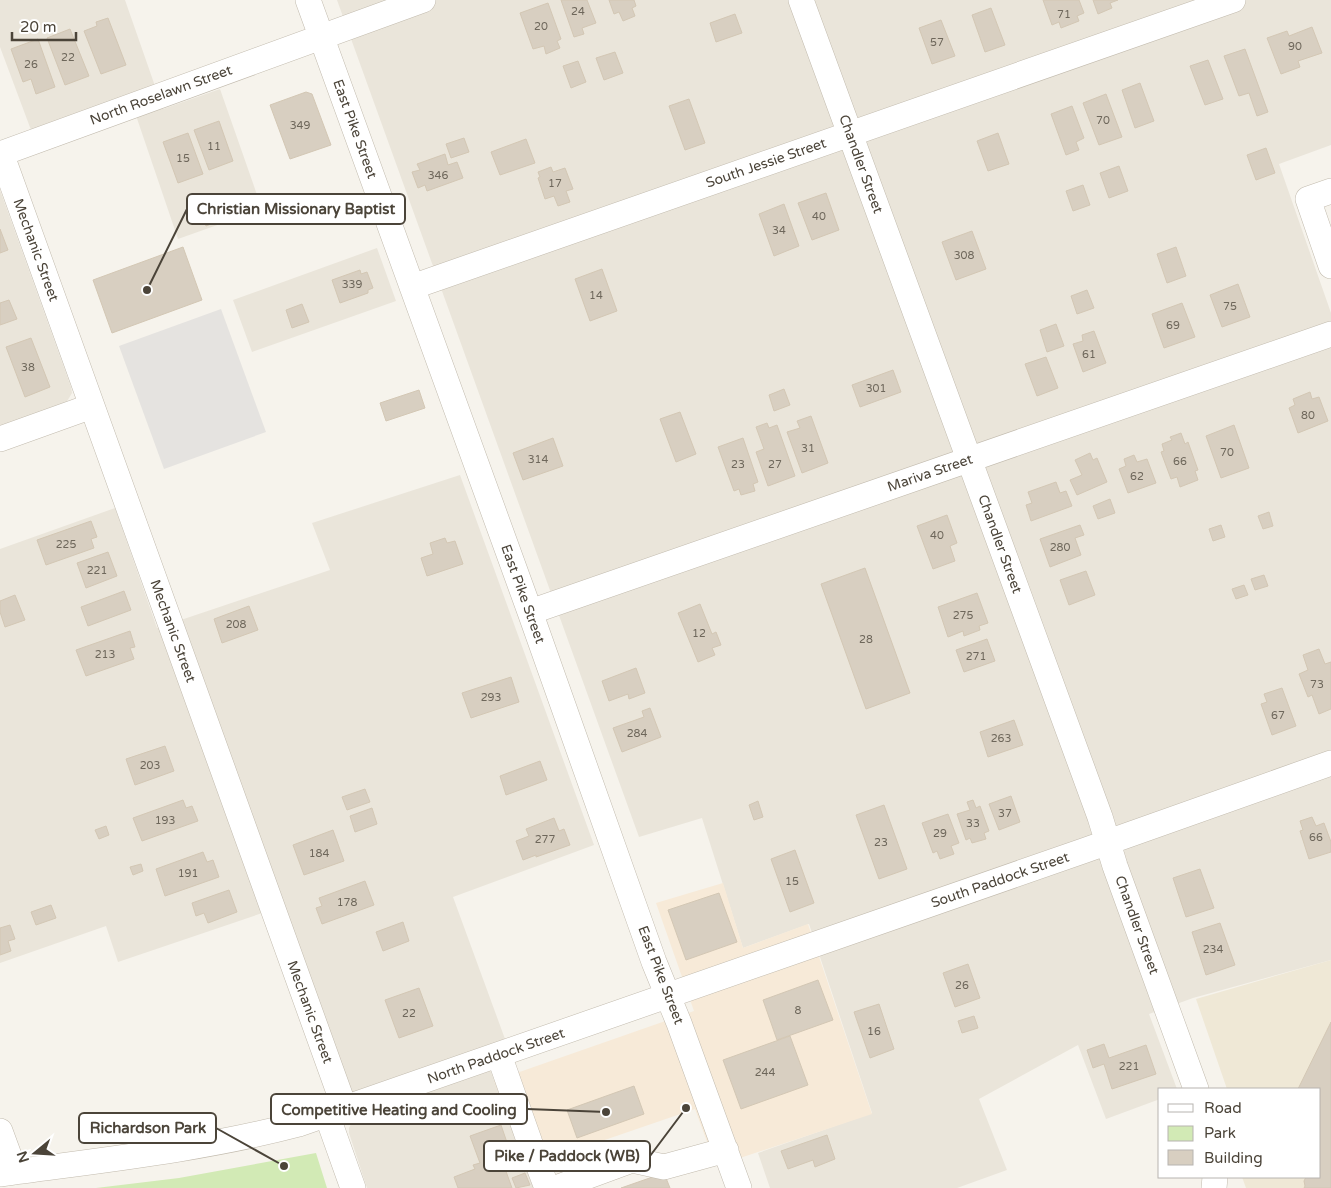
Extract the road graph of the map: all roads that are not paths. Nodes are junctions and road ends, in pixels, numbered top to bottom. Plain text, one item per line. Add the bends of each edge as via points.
1 (308, 0) edge
2 (423, 0) edge
3 (801, 0) edge
4 (1233, 0) edge
5 (321, 37) junction
6 (850, 134) junction
7 (0, 153) edge
8 (1331, 191) edge
9 (1331, 266) edge
10 (412, 287) junction
11 (1331, 334) edge
12 (92, 406) junction
13 (0, 439) edge
14 (969, 460) junction
15 (530, 612) junction
16 (1331, 763) edge
17 (1108, 842) junction
18 (668, 996) junction
19 (500, 1055) junction
20 (1196, 1088) edge
21 (336, 1112) junction
22 (0, 1131) edge
23 (726, 1150) junction
24 (7, 1173) edge
25 (353, 1188) edge
26 (547, 1188) edge
27 (556, 1188) edge
28 (739, 1188) edge

1 - 5 street, East Pike Street
2 - 5 street, North Roselawn Street
3 - 6 street, Chandler Street
4 - 6 street, South Jessie Street
5 - 7 street, North Roselawn Street
5 - 10 street, East Pike Street
6 - 10 street, South Jessie Street
6 - 14 street, Chandler Street
7 - 12 street, Mechanic Street
8 - 9 street via 1308,199
10 - 15 street, East Pike Street
11 - 14 street, Mariva Street
12 - 13 street
12 - 21 street, Mechanic Street
14 - 15 street, Mariva Street
14 - 17 street, Chandler Street
15 - 18 street, East Pike Street
16 - 17 street, South Paddock Street
17 - 18 street, South Paddock Street
17 - 20 street, Chandler Street
18 - 19 street, North Paddock Street
18 - 23 street, East Pike Street
19 - 21 street, North Paddock Street
19 - 26 street
21 - 24 street, North Paddock Street via 263,1133 200,1146
21 - 25 street, Mechanic Street
22 - 24 street
23 - 27 street via 664,1167 632,1160
23 - 28 street, East Pike Street

